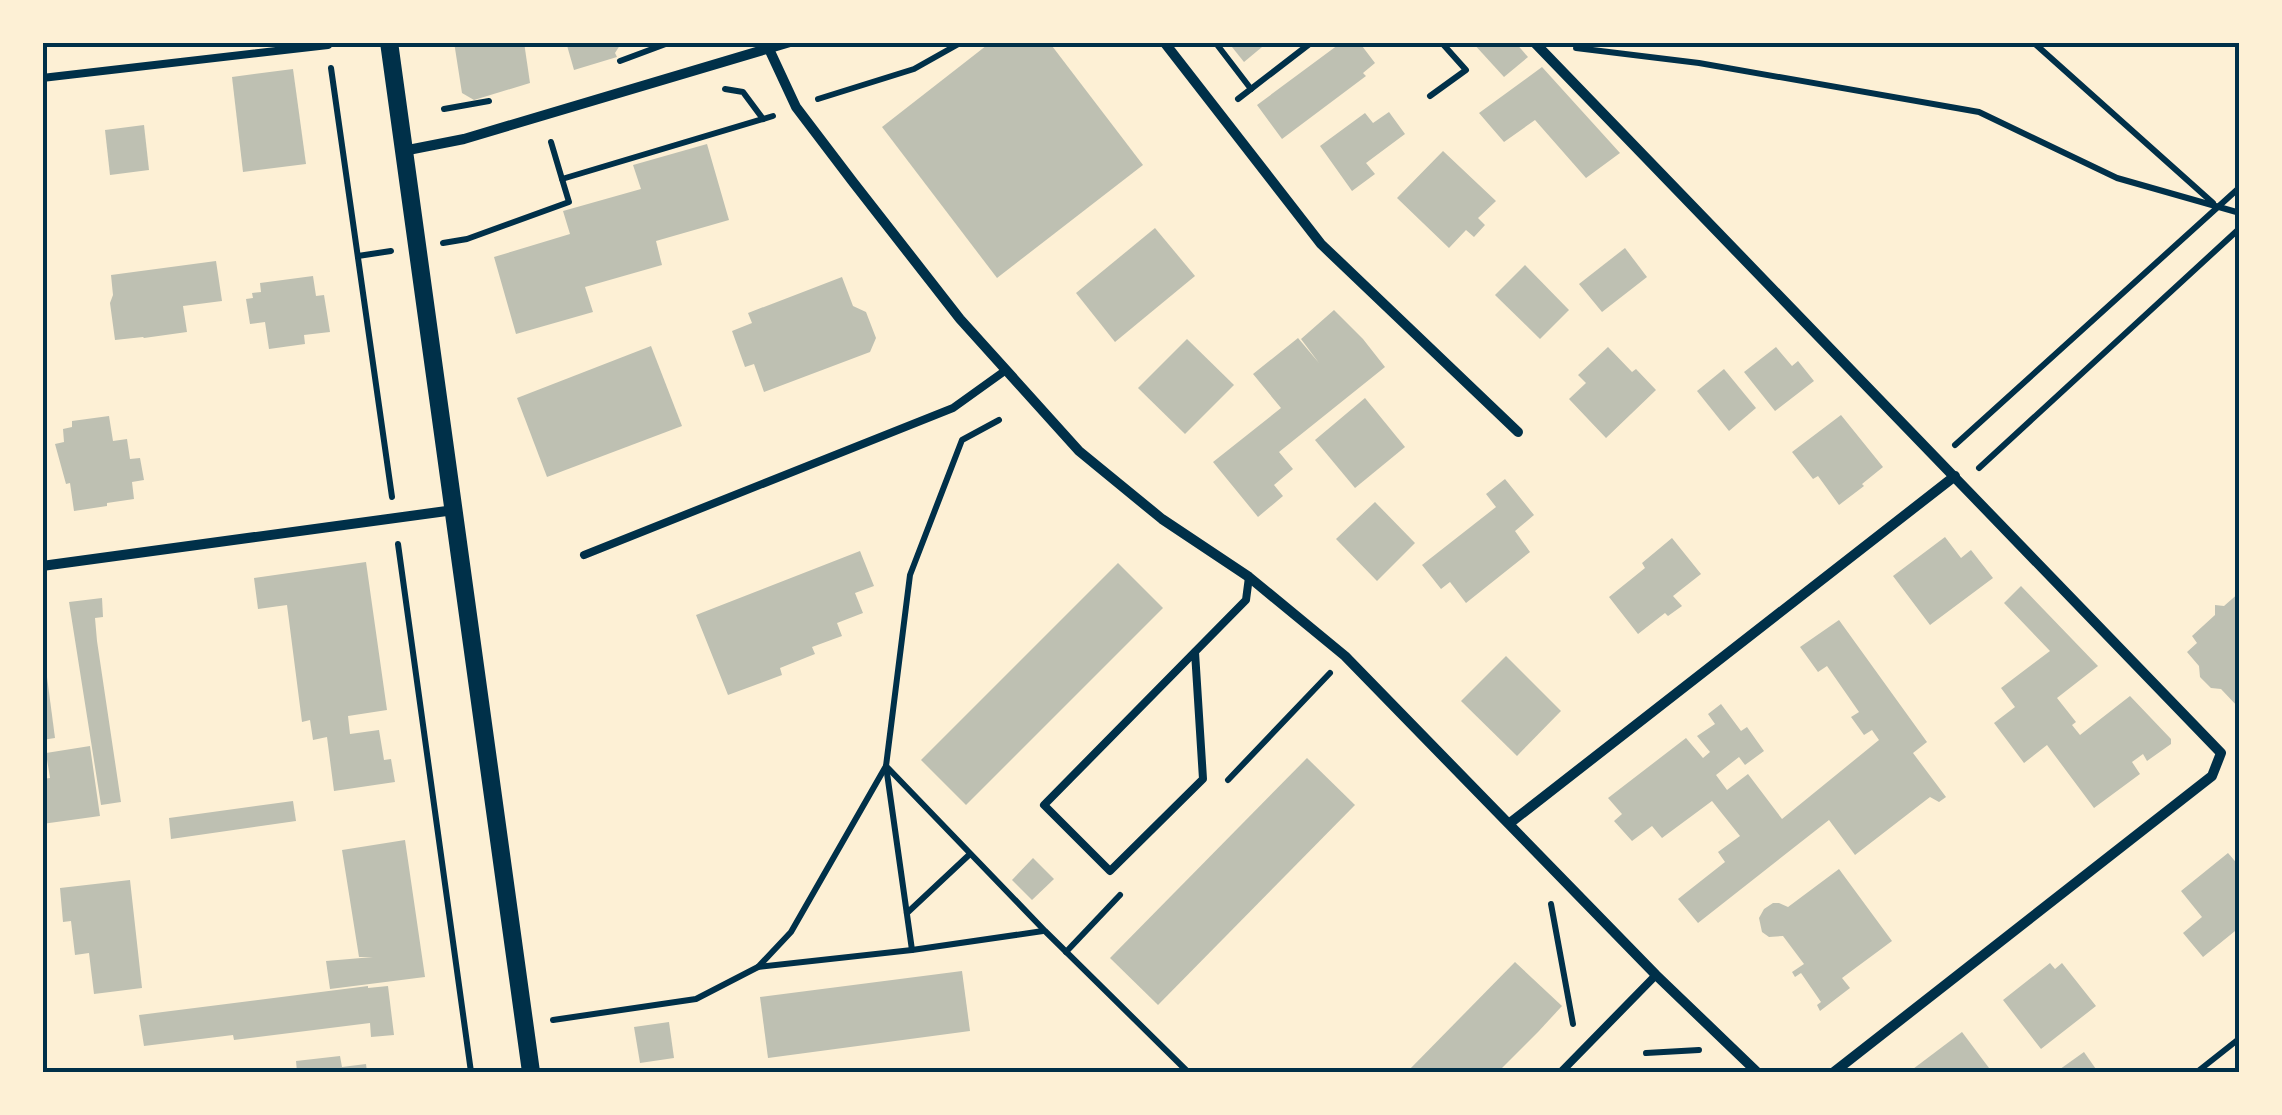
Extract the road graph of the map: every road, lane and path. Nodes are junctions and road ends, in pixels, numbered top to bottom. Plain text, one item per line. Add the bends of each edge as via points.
1 (388, 42) edge
2 (790, 42) edge
3 (962, 42) edge
4 (1164, 42) edge
5 (1215, 42) edge
6 (1312, 42) edge
7 (1441, 42) edge
8 (2033, 42) edge
9 (1534, 43) edge
10 (328, 46) joint
11 (769, 49) junction
12 (42, 78) edge
13 (1251, 89) junction
14 (1430, 96) dead end
15 (796, 106) junction
16 (1218, 114) junction
17 (551, 142) dead end
18 (404, 151) junction
19 (562, 179) junction
20 (2240, 187) edge
21 (2218, 207) junction
22 (2240, 214) edge
23 (2240, 228) edge
24 (466, 239) dead end
25 (1006, 370) junction
26 (999, 420) dead end
27 (1518, 432) dead end
28 (1939, 459) junction
29 (1959, 479) junction
30 (454, 510) junction
31 (395, 518) junction
32 (584, 555) dead end
33 (42, 566) edge
34 (1249, 577) junction
35 (1194, 652) junction
36 (886, 766) junction
37 (1510, 823) junction
38 (970, 854) junction
39 (1549, 892) dead end
40 (908, 913) junction
41 (1045, 930) junction
42 (912, 950) junction
43 (758, 967) junction
44 (1656, 975) junction
45 (524, 1025) junction
46 (1574, 1032) dead end
47 (2240, 1038) edge
48 (1701, 1050) dead end
49 (1646, 1052) dead end
50 (472, 1072) edge
51 (531, 1072) edge
52 (1188, 1072) edge
53 (1560, 1072) edge
54 (1757, 1072) edge
55 (1834, 1072) edge
56 (2197, 1072) edge

1 - 18 street
2 - 11 street
3 - 15 path via 914,70
4 - 16 street
5 - 13 path
6 - 13 path
7 - 14 path via 1466,70
8 - 21 path
9 - 21 path via 1699,63 1979,112 2117,178
9 - 28 street
10 - 12 lane
10 - 31 path
11 - 15 street
11 - 18 street
13 - 16 path
15 - 19 path
15 - 25 street
16 - 27 street via 1321,244
17 - 19 path
18 - 30 street
19 - 24 path via 569,202
20 - 21 path
21 - 22 path
21 - 28 path
23 - 29 path via 1993,456
25 - 32 lane via 953,408
25 - 34 street via 1079,450 1162,519
26 - 36 path via 962,440 910,574
28 - 29 street
29 - 37 street
29 - 55 street via 2222,753 2212,776
30 - 31 street
30 - 45 street
31 - 33 street
31 - 50 path
34 - 35 lane via 1246,600
34 - 37 street via 1345,656
35 - 35 lane via 1044,805 1110,871 1204,779
36 - 38 path
36 - 40 path
36 - 43 path via 791,932
37 - 44 street
38 - 40 path
38 - 41 path
39 - 46 path
40 - 42 path
41 - 42 path
41 - 52 path
42 - 43 path
43 - 45 path via 696,999
44 - 53 lane
44 - 54 street
45 - 51 street
47 - 56 path
48 - 49 path

